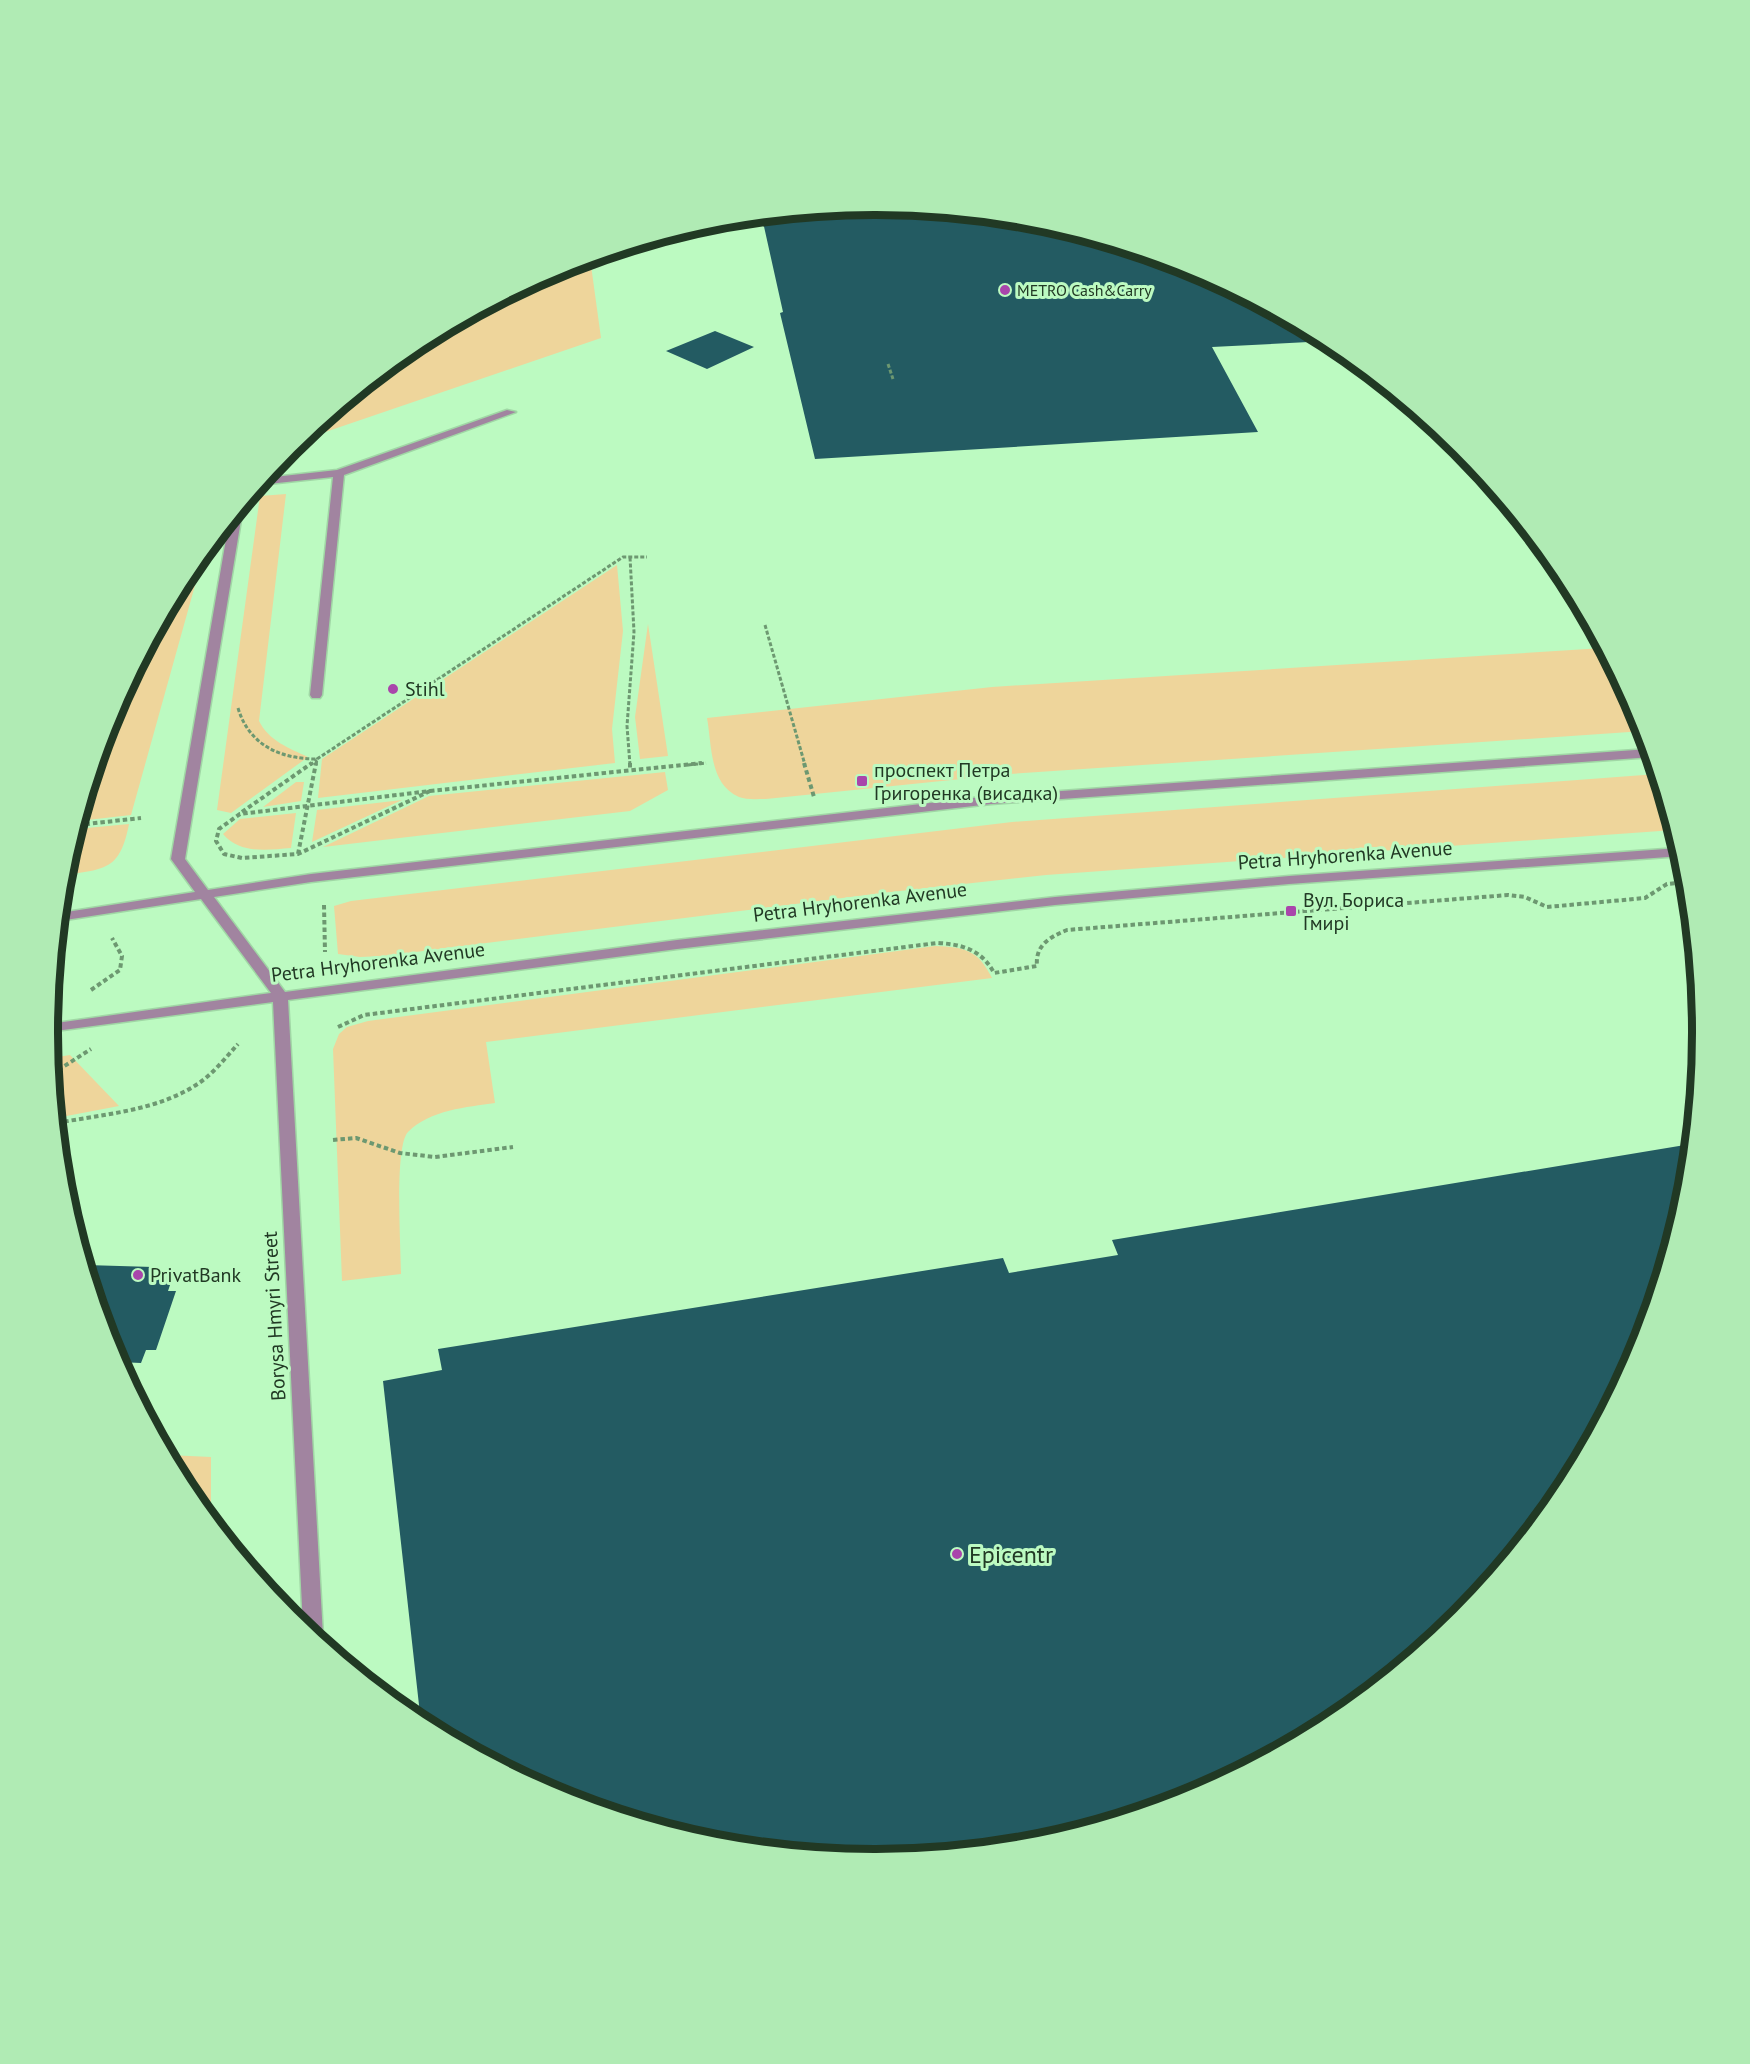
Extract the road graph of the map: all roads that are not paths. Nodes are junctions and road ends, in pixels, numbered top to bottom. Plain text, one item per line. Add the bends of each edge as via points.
1 (511, 412) dead end
2 (339, 473) junction
3 (274, 481) edge
4 (234, 527) edge
5 (316, 695) dead end
6 (1642, 754) edge
7 (1671, 853) edge
8 (205, 895) junction
9 (67, 916) edge
10 (280, 995) junction
11 (58, 1028) edge
12 (312, 1623) edge

1 - 2 street
2 - 3 street
2 - 5 street
4 - 8 street via 178,859
6 - 8 street via 1015,799 820,818 334,875
7 - 10 street, Petra Hryhorenka Avenue via 1060,900
8 - 9 street
8 - 10 street
10 - 11 street, Petra Hryhorenka Avenue
10 - 12 street, Borysa Hmyri Street

